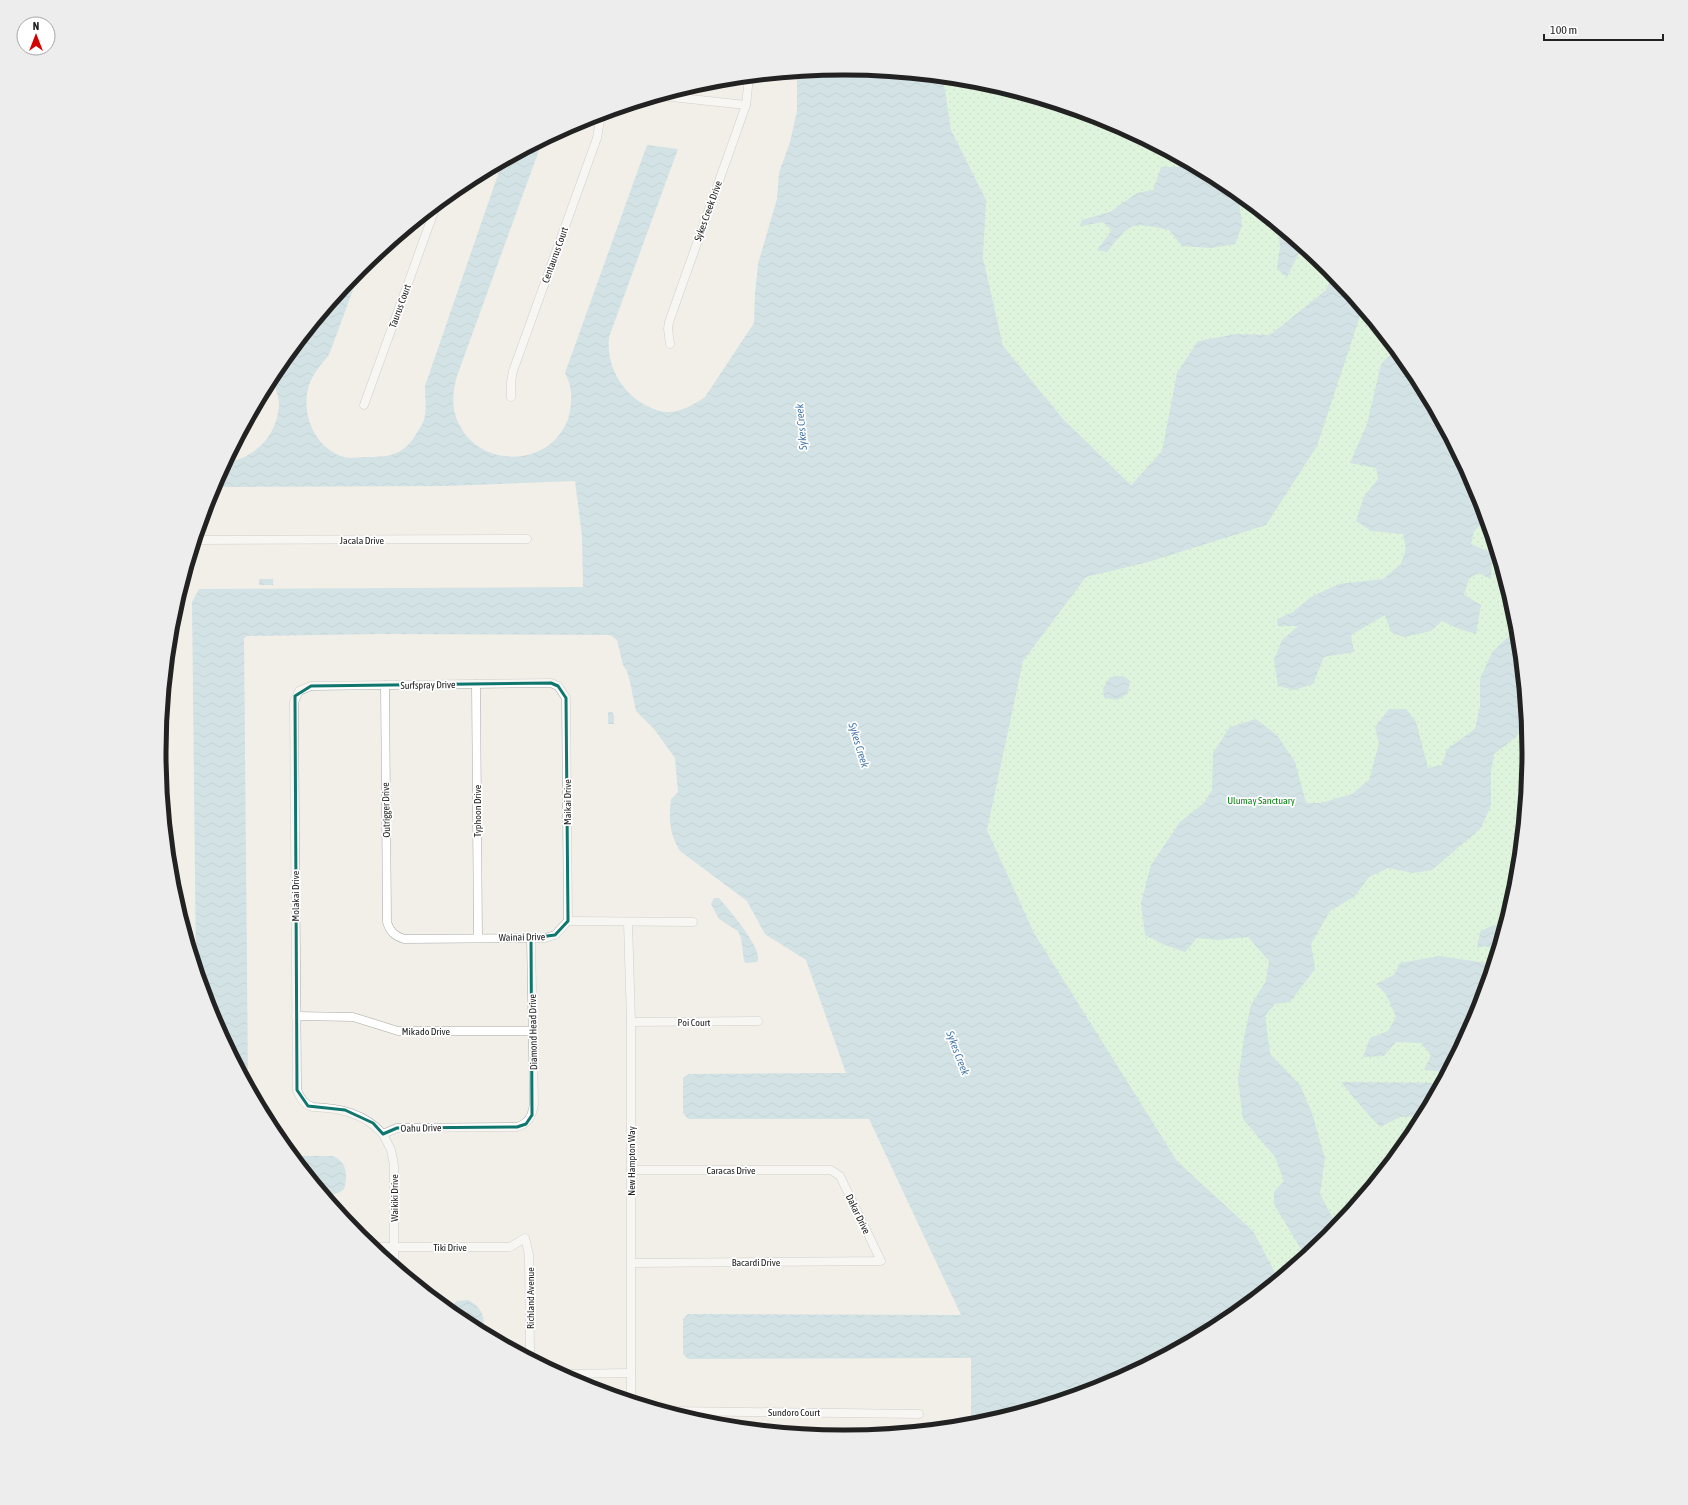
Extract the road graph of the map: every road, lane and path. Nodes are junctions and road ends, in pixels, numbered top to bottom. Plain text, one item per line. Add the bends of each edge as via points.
1 (748, 82) edge
2 (673, 97) edge
3 (746, 105) junction
4 (599, 121) edge
5 (433, 214) edge
6 (670, 344) dead end
7 (512, 397) dead end
8 (364, 406) dead end
9 (527, 539) dead end
10 (201, 540) edge
11 (476, 684) junction
12 (385, 685) junction
13 (558, 686) joint
14 (299, 691) joint
15 (568, 921) junction
16 (628, 922) junction
17 (693, 922) dead end
18 (393, 933) joint
19 (478, 938) junction
20 (531, 938) junction
21 (296, 1016) junction
22 (758, 1021) dead end
23 (631, 1022) junction
24 (533, 1030) junction
25 (526, 1124) joint
26 (383, 1134) junction
27 (631, 1170) junction
28 (831, 1170) joint
29 (525, 1238) joint
30 (381, 1247) edge
31 (394, 1247) junction
32 (394, 1259) edge
33 (881, 1261) joint
34 (632, 1263) junction
35 (530, 1352) edge
36 (631, 1373) junction
37 (575, 1374) edge
38 (631, 1396) edge
39 (687, 1411) edge
40 (919, 1414) dead end

1 - 3 street, Sykes Creek Drive
2 - 3 street
3 - 6 street, Sykes Creek Drive via 669,322
4 - 7 street, Centaurus Court via 596,138 513,371
5 - 8 street, Taurus Court
9 - 10 street, Jacala Drive
11 - 12 street, Surfspray Drive
11 - 13 street, Surfspray Drive
11 - 19 street, Typhoon Drive
12 - 14 street, Surfspray Drive via 311,686
12 - 18 street, Outrigger Drive via 387,922
13 - 15 street, Maikai Drive via 566,698
14 - 21 street, Molakai Drive via 294,702
15 - 16 street
15 - 20 street, Wainai Drive via 555,935
16 - 17 street
16 - 23 street, New Hampton Way
18 - 19 street, Wainai Drive via 404,939
19 - 20 street, Wainai Drive
20 - 24 street, Diamond Head Drive
21 - 24 street, Mikado Drive via 353,1017 398,1031
21 - 26 street, Molakai Drive via 297,1090 302,1100 312,1107 345,1110 373,1123
22 - 23 street, Poi Court
23 - 27 street, New Hampton Way
24 - 25 street, Diamond Head Drive via 534,1104 532,1115
25 - 26 street, Oahu Drive via 517,1127 397,1128
26 - 31 street, Waikiki Drive via 391,1150 394,1165
27 - 28 street, Caracas Drive
27 - 34 street, New Hampton Way
28 - 33 street, Dakar Drive via 840,1176
29 - 31 street, Tiki Drive via 510,1247
29 - 35 street, Richland Avenue via 530,1255
30 - 31 street, Tiki Drive
31 - 32 street, Waikiki Drive
33 - 34 street, Bacardi Drive
34 - 36 street, New Hampton Way
36 - 37 street
36 - 38 street, New Hampton Way
39 - 40 street, Sundoro Court

